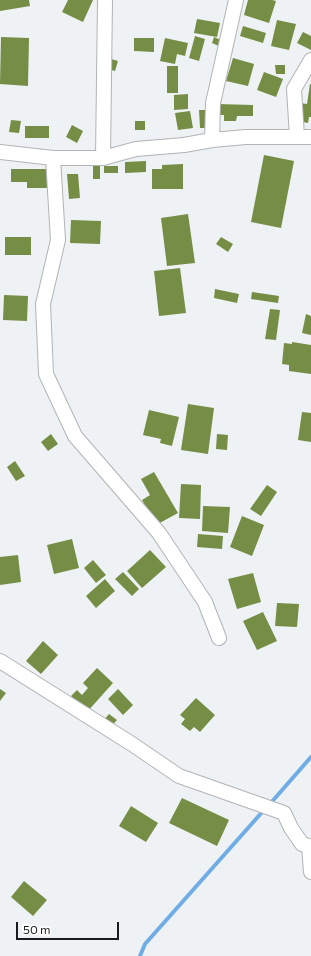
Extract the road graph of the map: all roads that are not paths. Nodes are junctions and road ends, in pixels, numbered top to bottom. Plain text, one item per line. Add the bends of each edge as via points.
1 (105, 0) edge
2 (236, 0) edge
3 (311, 60) edge
4 (297, 137) junction
5 (311, 137) edge
6 (212, 140) junction
7 (0, 152) edge
8 (53, 158) junction
9 (103, 158) junction
10 (220, 638) dead end
11 (0, 661) edge
12 (311, 872) edge

1 - 9 street
2 - 6 street via 213,104
3 - 4 street via 294,89
4 - 5 street
4 - 6 street
6 - 9 street via 136,149
7 - 8 street
8 - 9 street
8 - 10 street via 58,240 42,304 46,374 75,436 159,532 205,602
11 - 12 street via 179,776 284,813 302,844 309,846

